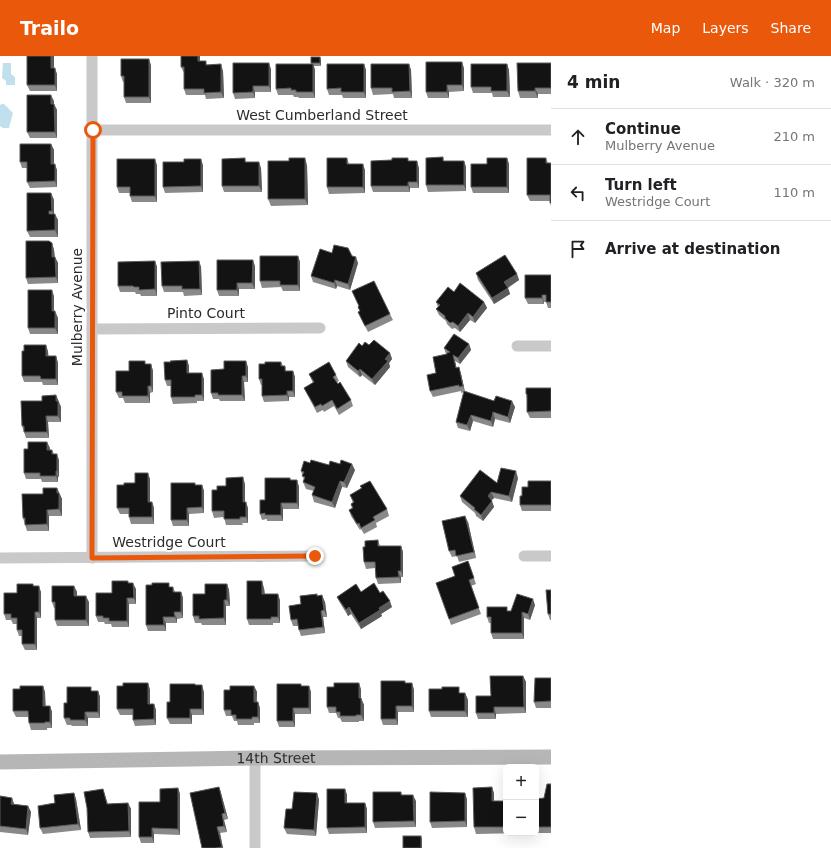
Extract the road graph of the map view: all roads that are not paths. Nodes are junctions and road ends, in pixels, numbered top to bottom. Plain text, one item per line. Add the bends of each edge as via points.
1 (92, 56) edge
2 (93, 130) junction
3 (551, 130) edge
4 (320, 328) dead end
5 (92, 329) junction
6 (517, 346) dead end
7 (551, 346) edge
8 (315, 556) dead end
9 (524, 556) dead end
10 (551, 556) edge
11 (0, 558) edge
12 (92, 558) junction
13 (551, 757) edge
14 (256, 758) junction
15 (0, 762) edge
16 (255, 848) edge

1 - 2 street, Mulberry Avenue
2 - 3 street, West Cumberland Street
2 - 5 street, Mulberry Avenue
4 - 5 street, Pinto Court
5 - 12 street, Mulberry Avenue
6 - 7 street
8 - 12 street, Westridge Court
9 - 10 street
11 - 12 street, Westridge Court
13 - 14 street, 14th Street
14 - 15 street, 14th Street
14 - 16 street

